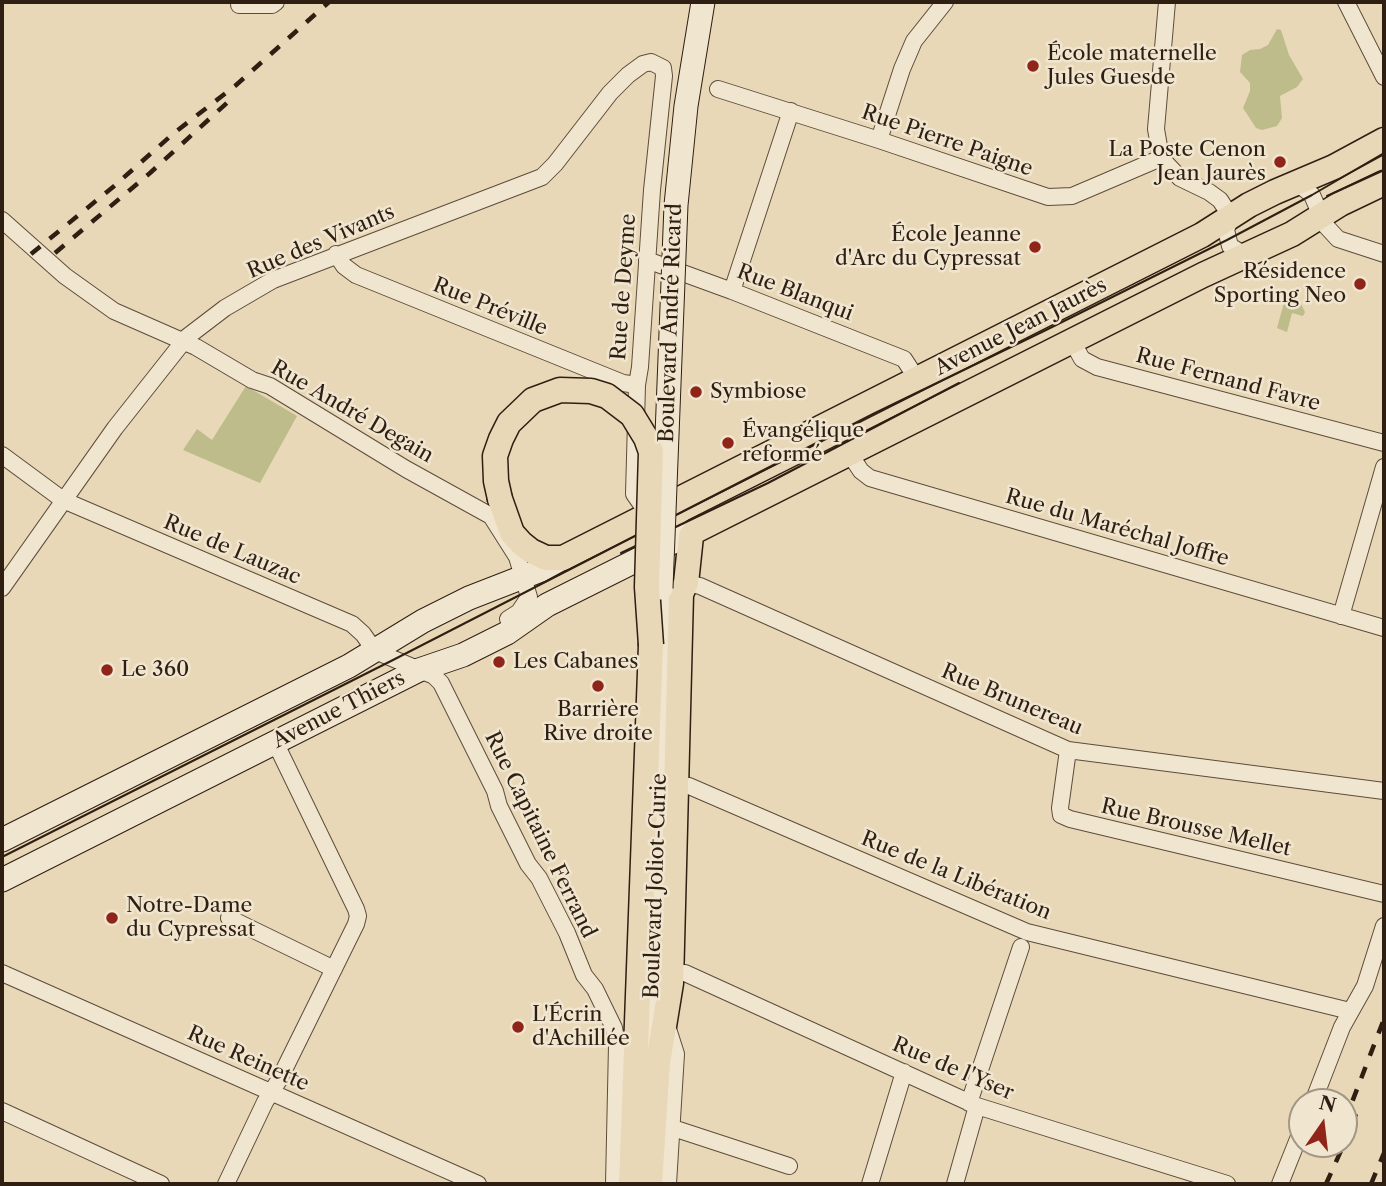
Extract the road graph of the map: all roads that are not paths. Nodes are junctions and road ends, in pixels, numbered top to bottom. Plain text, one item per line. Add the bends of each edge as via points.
1 (276, 2) edge
2 (703, 2) edge
3 (945, 2) edge
4 (1167, 2) edge
5 (1346, 2) edge
6 (239, 5) dead end
7 (651, 62) joint
8 (1384, 77) edge
9 (718, 89) dead end
10 (791, 111) junction
11 (879, 139) junction
12 (1384, 140) edge
13 (1161, 158) junction
14 (1384, 183) edge
15 (1291, 185) junction
16 (1231, 216) junction
17 (1321, 217) junction
18 (2, 220) edge
19 (1253, 253) junction
20 (336, 254) junction
21 (1384, 254) edge
22 (647, 260) junction
23 (732, 291) junction
24 (182, 341) junction
25 (1072, 341) junction
26 (917, 379) junction
27 (637, 385) junction
28 (1384, 443) edge
29 (849, 453) junction
30 (2, 455) edge
31 (1384, 467) edge
32 (63, 500) junction
33 (655, 511) junction
34 (505, 526) junction
35 (685, 536) junction
36 (563, 558) junction
37 (515, 580) junction
38 (2, 588) edge
39 (676, 588) junction
40 (1341, 615) junction
41 (1384, 628) edge
42 (651, 645) junction
43 (375, 651) junction
44 (414, 668) junction
45 (275, 742) junction
46 (1068, 750) junction
47 (677, 785) junction
48 (1384, 791) edge
49 (2, 840) edge
50 (2, 880) edge
51 (1384, 894) edge
52 (229, 918) dead end
53 (1384, 926) edge
54 (1021, 947) dead end
55 (654, 965) junction
56 (334, 969) junction
57 (2, 972) edge
58 (1350, 1012) junction
59 (664, 1027) junction
60 (904, 1072) junction
61 (1319, 1088) edge
62 (271, 1092) junction
63 (973, 1104) junction
64 (2, 1111) edge
65 (673, 1128) junction
66 (1290, 1158) edge
67 (789, 1166) dead end
68 (161, 1184) edge
69 (226, 1184) edge
70 (478, 1184) edge
71 (614, 1184) edge
72 (650, 1184) edge
73 (870, 1184) edge
74 (955, 1184) edge
75 (1227, 1184) edge
76 (1280, 1184) edge

1 - 6 street
2 - 39 main road, Boulevard André Ricard, bridge via 676,205
3 - 11 street via 914,41
4 - 13 street via 1156,129
5 - 8 street
7 - 20 street, Rue des Vivants via 628,75 610,93 542,177
7 - 22 street, Rue de Deyme via 663,68 664,76
9 - 10 street, Rue Pierre Paigne
10 - 11 street, Rue Pierre Paigne
10 - 23 street
11 - 13 street, Rue Pierre Paigne via 1056,198
12 - 15 main road, Avenue Jean Jaurès
13 - 16 street via 1180,178 1220,200
14 - 17 main road, Avenue Jean Jaurès
15 - 16 main road, Avenue Jean Jaurès
15 - 17 street via 1308,190
16 - 19 street via 1226,230 1230,246
16 - 26 main road, Avenue Jean Jaurès via 1202,235
17 - 19 main road, Avenue Jean Jaurès
17 - 21 street via 1338,239
18 - 24 street, Rue André Degain via 87,294
19 - 25 main road, Avenue Jean Jaurès
20 - 24 street, Rue des Vivants via 273,280
20 - 27 street, Rue Préville via 356,275
22 - 23 street, Rue Blanqui
22 - 27 street, Rue de Deyme
23 - 26 street, Rue Blanqui via 904,359
24 - 32 street, Rue des Vivants
24 - 34 street, Rue André Degain via 270,386
25 - 28 street, Rue Fernand Favre via 1082,359 1097,366
25 - 29 main road, Avenue Jean Jaurès
26 - 33 main road, Avenue Jean Jaurès
27 - 33 street, Rue de Deyme via 634,494
29 - 35 main road, Avenue Jean Jaurès
29 - 40 street, Rue du Maréchal Joffre via 870,478
30 - 32 street, Rue de Lauzac
31 - 40 street
32 - 38 street, Rue des Vivants
32 - 43 street, Rue de Lauzac via 352,624
33 - 35 street
33 - 36 main road, Avenue Thiers
34 - 36 main road via 537,555
34 - 37 street
34 - 42 main road, Boulevard Joliot-Curie, bridge via 495,456 509,423 533,400 560,390 591,391 607,396 632,415 651,452 647,587
35 - 39 main road via 689,540
35 - 44 main road, Avenue Thiers via 547,605 507,633 463,655
36 - 37 main road, Avenue Thiers
37 - 43 main road, Avenue Thiers via 423,621
37 - 44 street via 410,640 403,650
37 - 44 street via 529,597 519,612
39 - 42 main road, Boulevard André Ricard, bridge
39 - 46 street, Rue Brunereau via 695,584
39 - 47 main road
39 - 55 main road, Boulevard Joliot-Curie via 664,645
40 - 41 street, Rue du Maréchal Joffre
42 - 55 main road, Boulevard Joliot-Curie
43 - 44 street, Rue Capitaine Ferrand
43 - 49 main road, Avenue Thiers
44 - 45 main road, Avenue Thiers
44 - 71 street, Rue Capitaine Ferrand via 441,683 527,864 614,1028
45 - 50 main road, Avenue Thiers
45 - 56 street via 356,909 356,924
46 - 48 street, Rue Brunereau
46 - 51 street, Rue Brousse Mellet via 1061,815
47 - 55 main road
47 - 58 street, Rue de la Libération via 690,786 1027,932
52 - 56 street
53 - 58 street
54 - 63 street
55 - 59 main road
55 - 60 street, Rue de l'Yser via 685,973
55 - 72 main road, Boulevard Joliot-Curie
56 - 62 street
57 - 62 street, Rue Reinette
58 - 61 street
59 - 65 street via 676,1054
59 - 72 main road
60 - 63 street, Rue de l'Yser
60 - 73 street
62 - 69 street
62 - 70 street, Rue Reinette
63 - 74 street
63 - 75 street, Rue de l'Yser
64 - 68 street
65 - 67 street
65 - 72 street
66 - 76 street

